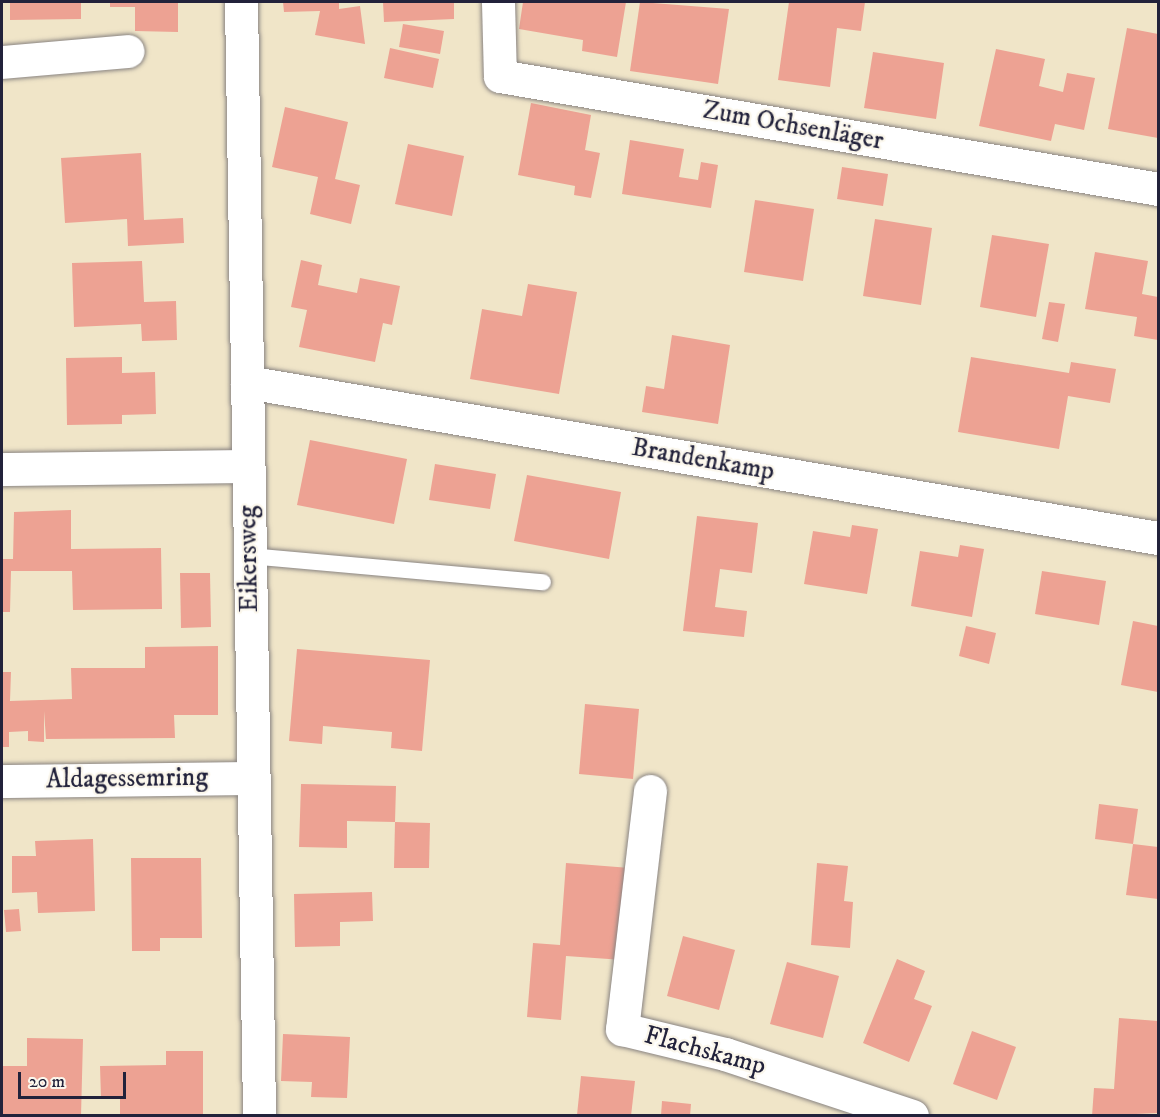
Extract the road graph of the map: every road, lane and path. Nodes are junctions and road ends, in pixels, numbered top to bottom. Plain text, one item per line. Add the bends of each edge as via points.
1 (241, 2) edge
2 (498, 2) edge
3 (128, 51) dead end
4 (2, 63) edge
5 (1158, 189) edge
6 (248, 382) junction
7 (248, 466) junction
8 (2, 469) edge
9 (1158, 538) edge
10 (249, 556) junction
11 (543, 582) dead end
12 (253, 778) junction
13 (2, 781) edge
14 (650, 791) dead end
15 (260, 1116) edge
16 (912, 1116) edge

1 - 6 street, Eikersweg
2 - 5 street, Zum Ochsenläger via 501,76
3 - 4 street
6 - 7 street, Eikersweg
6 - 9 street, Brandenkamp
7 - 8 street
7 - 10 street, Eikersweg
10 - 11 lane
10 - 12 street, Eikersweg
12 - 13 street, Aldagessemring
12 - 15 street, Eikersweg
14 - 16 street, Flachskamp via 622,1029 725,1054

